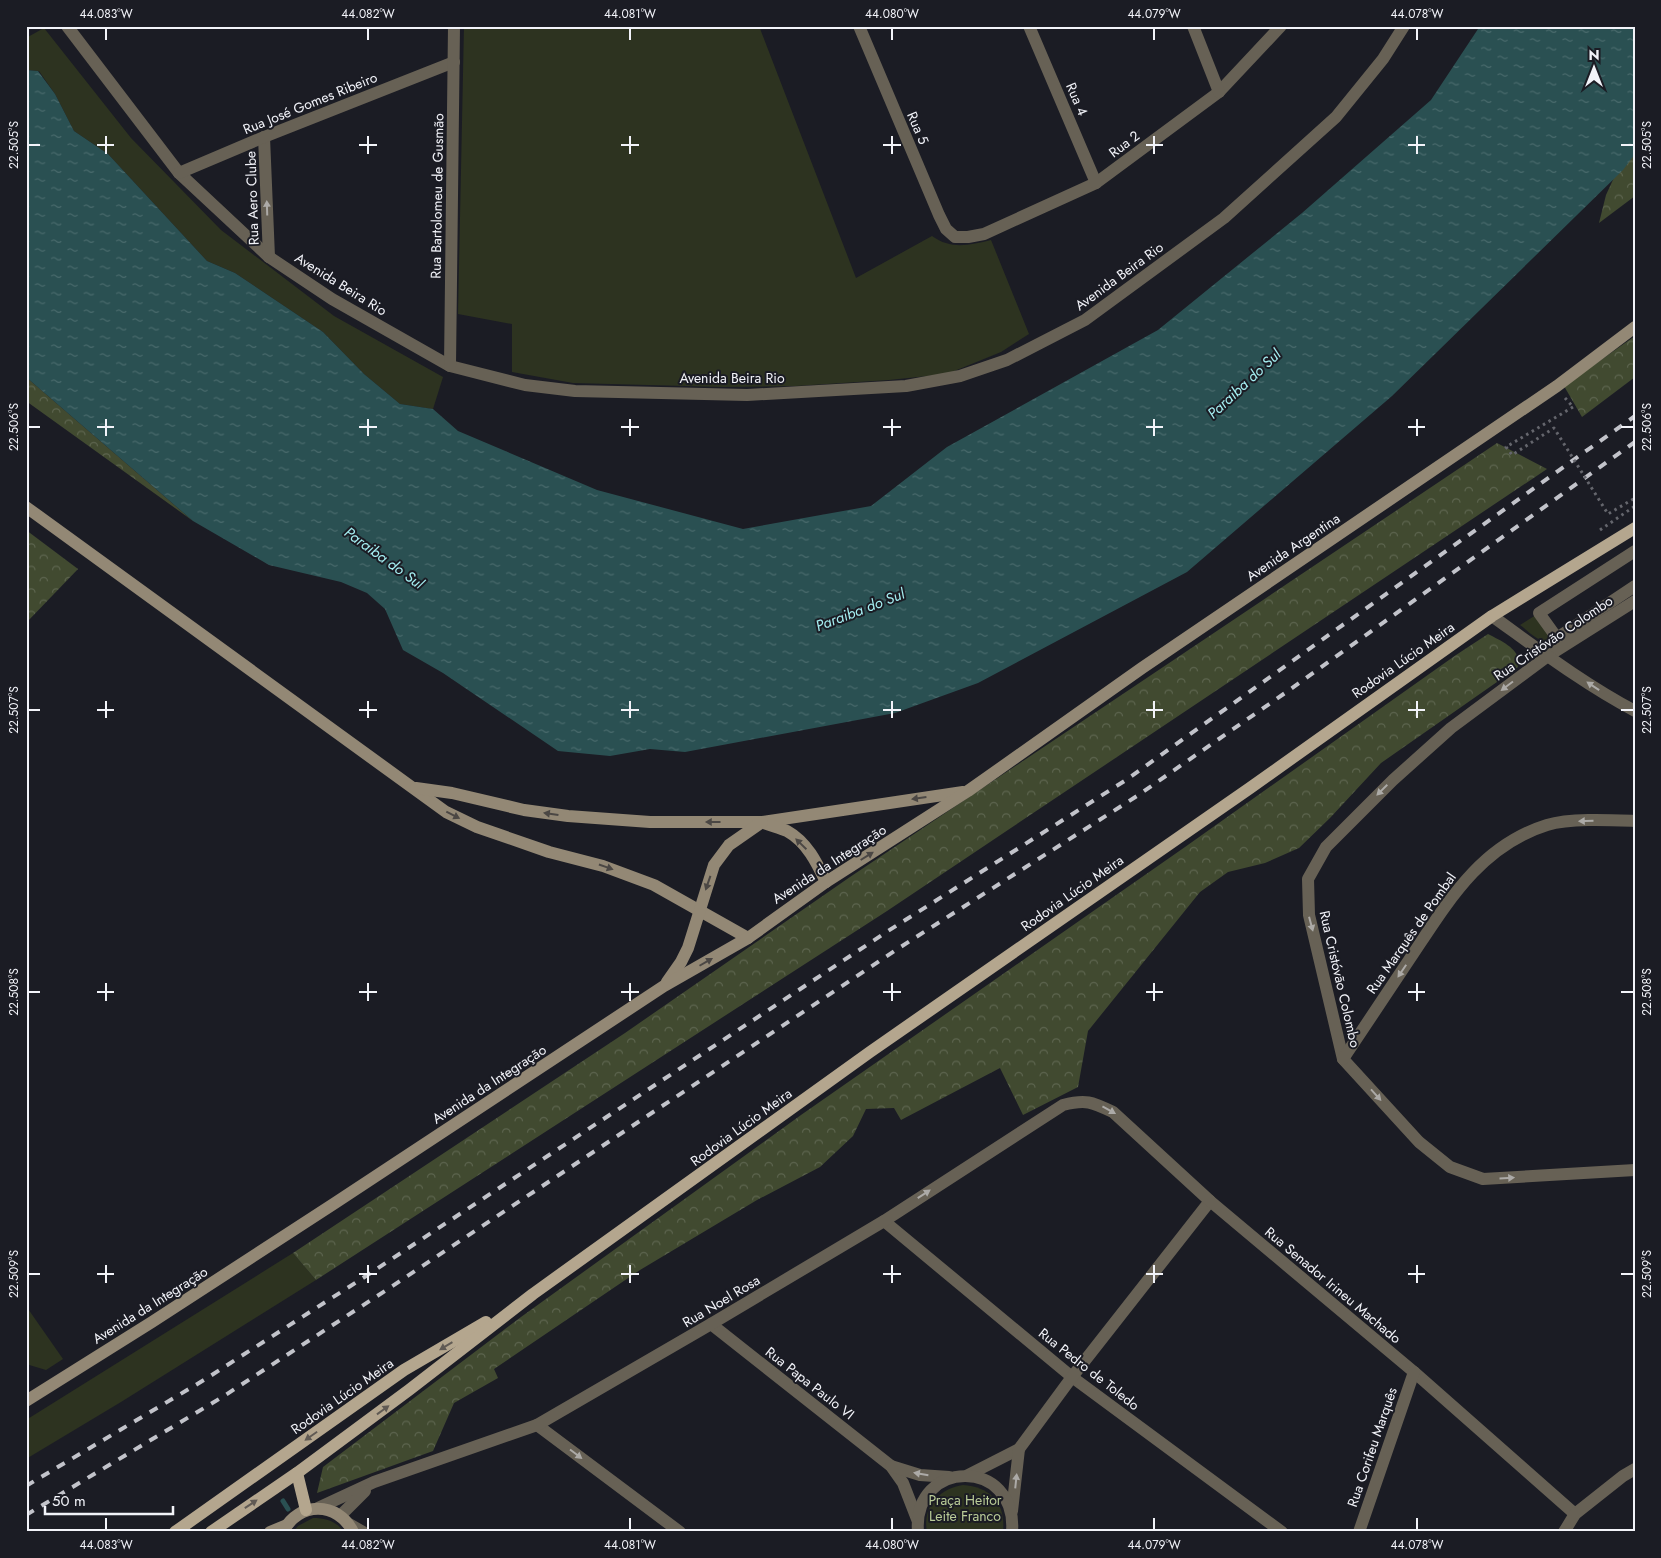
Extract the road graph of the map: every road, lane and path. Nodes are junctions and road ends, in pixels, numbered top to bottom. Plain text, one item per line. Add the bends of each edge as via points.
1 (67, 26) edge
2 (454, 26) edge
3 (859, 26) edge
4 (1029, 26) edge
5 (1193, 26) edge
6 (1281, 26) edge
7 (1404, 26) edge
8 (454, 62) junction
9 (1219, 92) junction
10 (264, 137) junction
11 (179, 174) junction
12 (1096, 183) junction
13 (955, 237) joint
14 (270, 257) junction
15 (1635, 327) edge
16 (450, 366) junction
17 (1572, 407) dead end
18 (1635, 498) edge
19 (1635, 506) edge
20 (26, 507) edge
21 (1635, 528) edge
22 (1595, 534) dead end
23 (1635, 551) edge
24 (1635, 586) edge
25 (1635, 600) edge
26 (1492, 616) junction
27 (1548, 656) junction
28 (1635, 711) edge
29 (413, 787) junction
30 (968, 791) junction
31 (762, 822) junction
32 (1635, 822) edge
33 (826, 882) junction
34 (700, 910) junction
35 (748, 938) junction
36 (664, 986) junction
37 (1343, 1059) junction
38 (1063, 1105) joint
39 (1635, 1170) edge
40 (1210, 1201) junction
41 (884, 1221) junction
42 (533, 1294) junction
43 (711, 1324) junction
44 (1414, 1372) junction
45 (1072, 1377) junction
46 (26, 1400) edge
47 (537, 1425) junction
48 (1019, 1449) junction
49 (891, 1466) junction
50 (1635, 1469) edge
51 (297, 1473) junction
52 (968, 1475) junction
53 (951, 1477) junction
54 (374, 1482) junction
55 (312, 1509) junction
56 (1012, 1514) junction
57 (1575, 1514) junction
58 (917, 1519) junction
59 (347, 1524) edge
60 (285, 1528) edge
61 (1013, 1531) edge
62 (174, 1532) edge
63 (211, 1532) edge
64 (270, 1532) edge
65 (363, 1532) edge
66 (680, 1532) edge
67 (918, 1532) edge
68 (1282, 1532) edge
69 (1359, 1532) edge
70 (1564, 1532) edge

1 - 11 street, Avenida Beira Rio
2 - 8 street, Rua Bartolomeu de Gusmão
3 - 13 street, Rua 5 via 939,215 946,229
4 - 12 street, Rua 4
5 - 9 street
6 - 9 street, Rua 2
7 - 16 street, Avenida Beira Rio via 1383,59 1336,117 1224,218 1085,320 1007,360 960,376 906,386 748,395 576,391 525,385
8 - 10 street, Rua José Gomes Ribeiro
8 - 16 street, Rua Bartolomeu de Gusmão
9 - 12 street, Rua 2
10 - 11 street, Rua José Gomes Ribeiro
14 -> 10 street, Rua Aero Clube
11 - 14 street, Avenida Beira Rio
12 - 13 street, Rua 2 via 984,234
14 - 16 street, Avenida Beira Rio via 332,299
15 - 30 street, Avenida Argentina via 1557,386 1142,668
17 - 18 path, bridge via 1506,447 1512,455 1554,428 1608,514
19 - 22 path
20 - 29 street
21 - 26 main road, Rodovia Lúcio Meira
23 - 24 street via 1539,613 1557,638
25 - 27 street, Rua Cristóvão Colombo
26 - 27 street
26 - 42 main road, Rodovia Lúcio Meira via 862,1058
28 -> 27 street
27 -> 37 street, Rua Cristóvão Colombo via 1451,728 1393,780 1326,847 1308,879 1309,915
31 -> 29 street via 650,822 568,816
29 -> 34 street via 446,812 477,827 549,852 603,866 654,885
30 -> 31 street
33 -> 30 street, Avenida da Integração
33 -> 31 street via 805,846 788,832
31 -> 34 street via 729,845 714,864
32 -> 37 street, Rua Marquês de Pombal via 1585,820 1548,824 1510,841 1473,870 1448,901
33 - 35 street, Avenida da Integração
34 - 35 street
34 - 36 street via 688,948
36 -> 35 street, Avenida da Integração
36 - 46 street, Avenida da Integração via 344,1198
37 -> 39 street, Rua Cristóvão Colombo via 1419,1142 1450,1167 1483,1179
38 -> 40 street, Rua Senador Irineu Machado via 1079,1101 1095,1103 1114,1112
41 -> 38 street, Rua Noel Rosa
40 - 44 street, Rua Senador Irineu Machado
40 - 45 street
41 - 43 street, Rua Noel Rosa
41 - 45 street, Rua Pedro de Toledo
51 -> 42 main road, Rodovia Lúcio Meira
42 -> 62 main road, Rodovia Lúcio Meira via 404,1370
43 - 47 street, Rua Noel Rosa
43 - 49 street, Rua Papa Paulo VI
44 - 57 street, Rua Senador Irineu Machado
44 - 69 street, Rua Corifeu Marquês
45 - 48 street
45 - 68 street, Rua Pedro de Toledo
47 - 54 street, Rua Noel Rosa
47 -> 66 street
48 - 52 street
56 -> 48 street
53 -> 49 street, Rua Papa Paulo VI via 920,1475
49 - 58 street, Rua Papa Paulo VI via 903,1483
50 - 57 street
51 - 55 main road
63 -> 51 main road, Rodovia Lúcio Meira
52 - 53 street
52 - 56 street via 997,1487 1006,1498
53 - 58 street via 937,1484 922,1501
54 - 55 street, Rua Noel Rosa
54 - 59 street, Rua Noel Rosa via 348,1506
55 - 59 street via 330,1510
55 - 60 street via 295,1516
56 - 61 street
57 - 70 street
58 - 67 street
59 - 65 street
60 - 64 street

